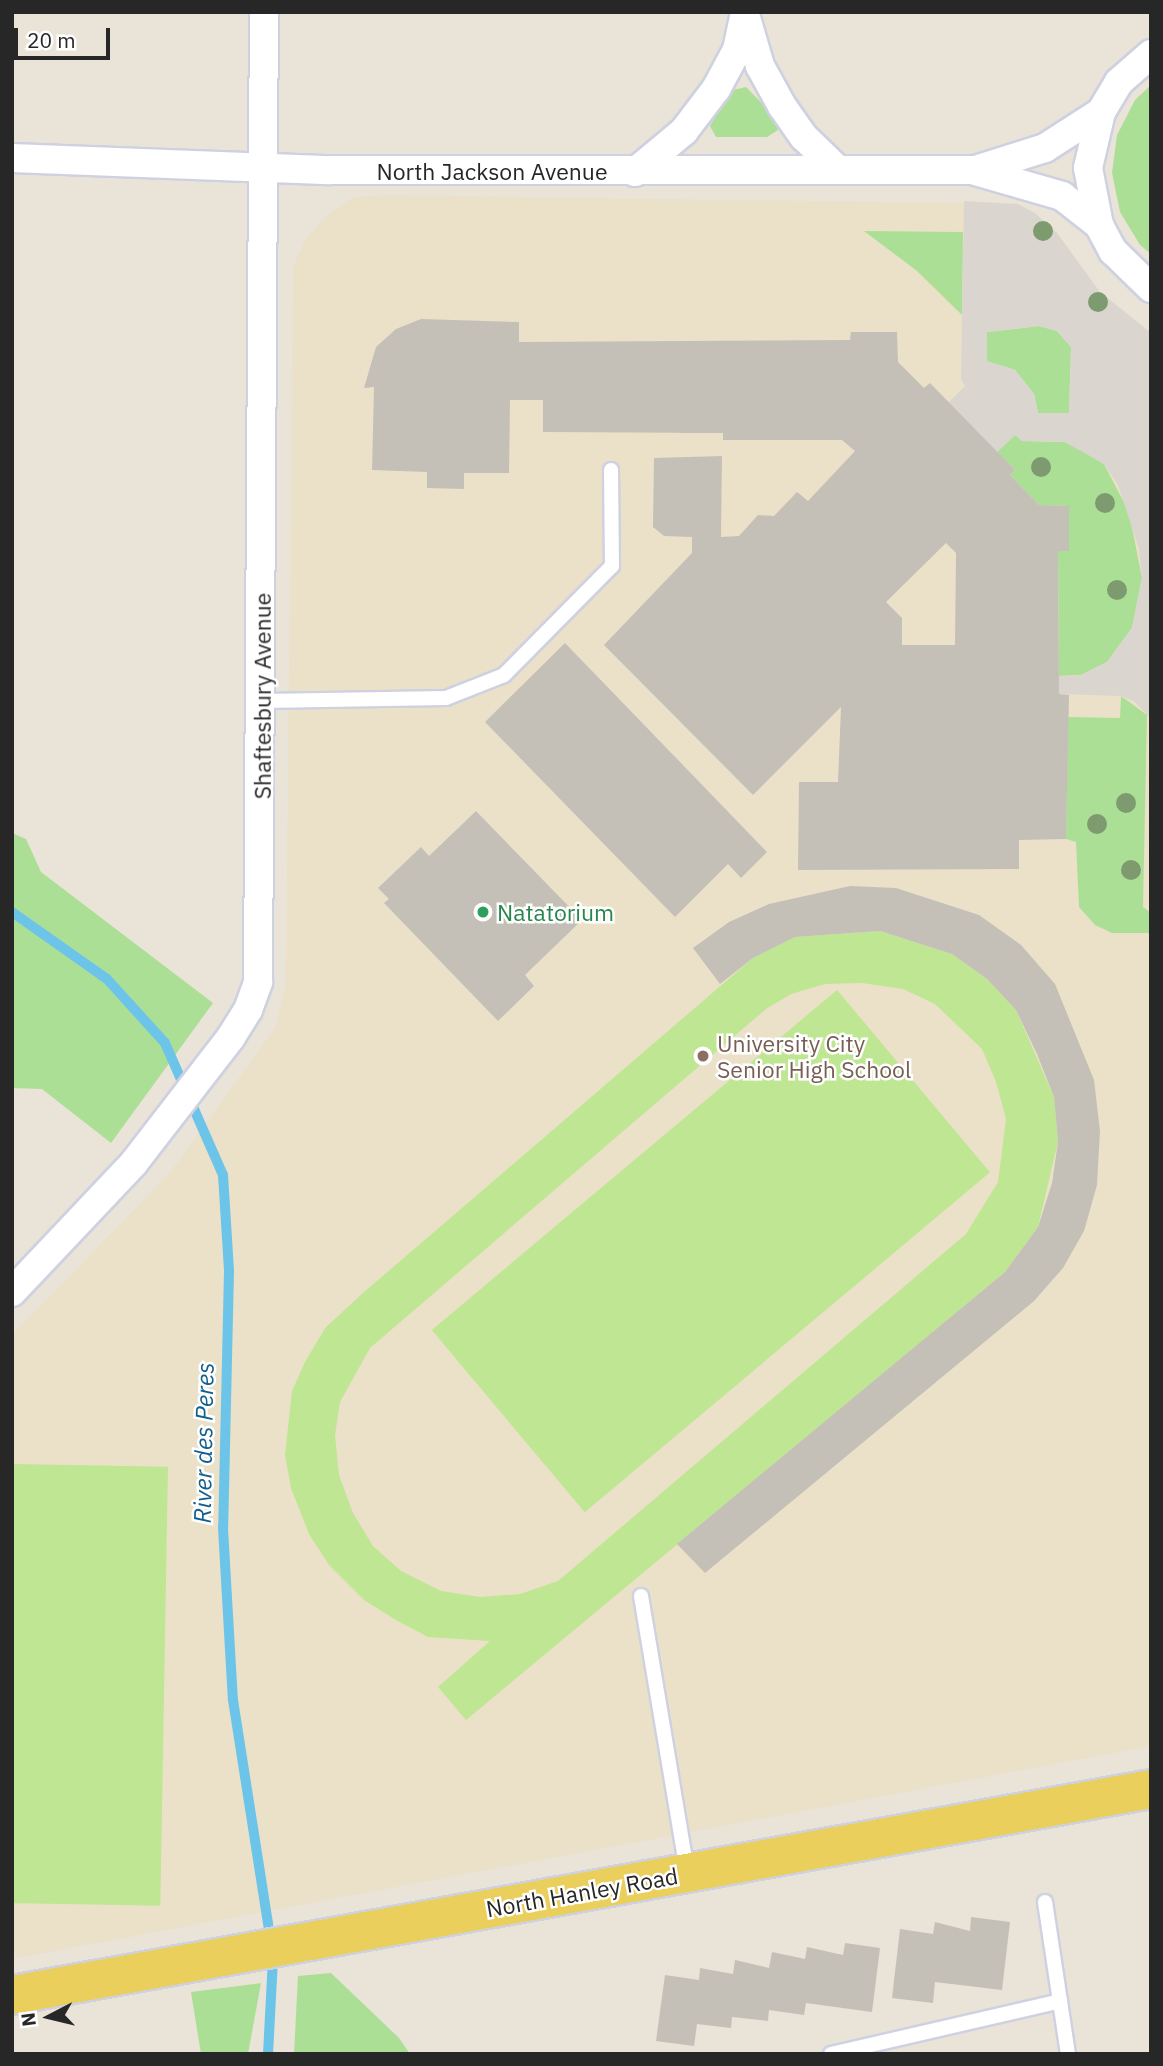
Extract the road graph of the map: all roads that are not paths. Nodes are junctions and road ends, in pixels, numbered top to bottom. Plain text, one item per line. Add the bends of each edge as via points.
1 (264, 12) edge
2 (745, 14) edge
3 (1151, 54) edge
4 (1101, 112) junction
5 (12, 158) edge
6 (265, 169) junction
7 (838, 170) junction
8 (972, 170) junction
9 (635, 172) junction
10 (1099, 225) junction
11 (1151, 288) edge
12 (611, 470) dead end
13 (262, 701) junction
14 (12, 1292) edge
15 (641, 1596) dead end
16 (1151, 1789) edge
17 (687, 1873) junction
18 (1045, 1902) dead end
19 (12, 1995) edge
20 (1060, 2001) junction
21 (831, 2054) edge
22 (1068, 2054) edge

1 - 6 street, Shaftesbury Avenue
2 - 7 street via 760,66 782,106 804,137
2 - 9 street via 737,50 716,89 684,131
3 - 4 street via 1119,82
4 - 8 street, North Jackson Avenue via 1045,148
4 - 10 street via 1088,168
5 - 6 street, North Jackson Avenue
6 - 9 street, North Jackson Avenue
6 - 13 street, Shaftesbury Avenue
7 - 8 street, North Jackson Avenue
7 - 9 street, North Jackson Avenue
8 - 10 street, North Jackson Avenue via 1062,196
10 - 11 street via 1113,251
12 - 13 lane via 612,566 504,675 446,698
13 - 14 street, Shaftesbury Avenue via 258,982 248,1010 154,1138
15 - 17 lane
16 - 17 main road, North Hanley Road
17 - 19 main road, North Hanley Road
18 - 20 lane
20 - 21 lane
20 - 22 lane

